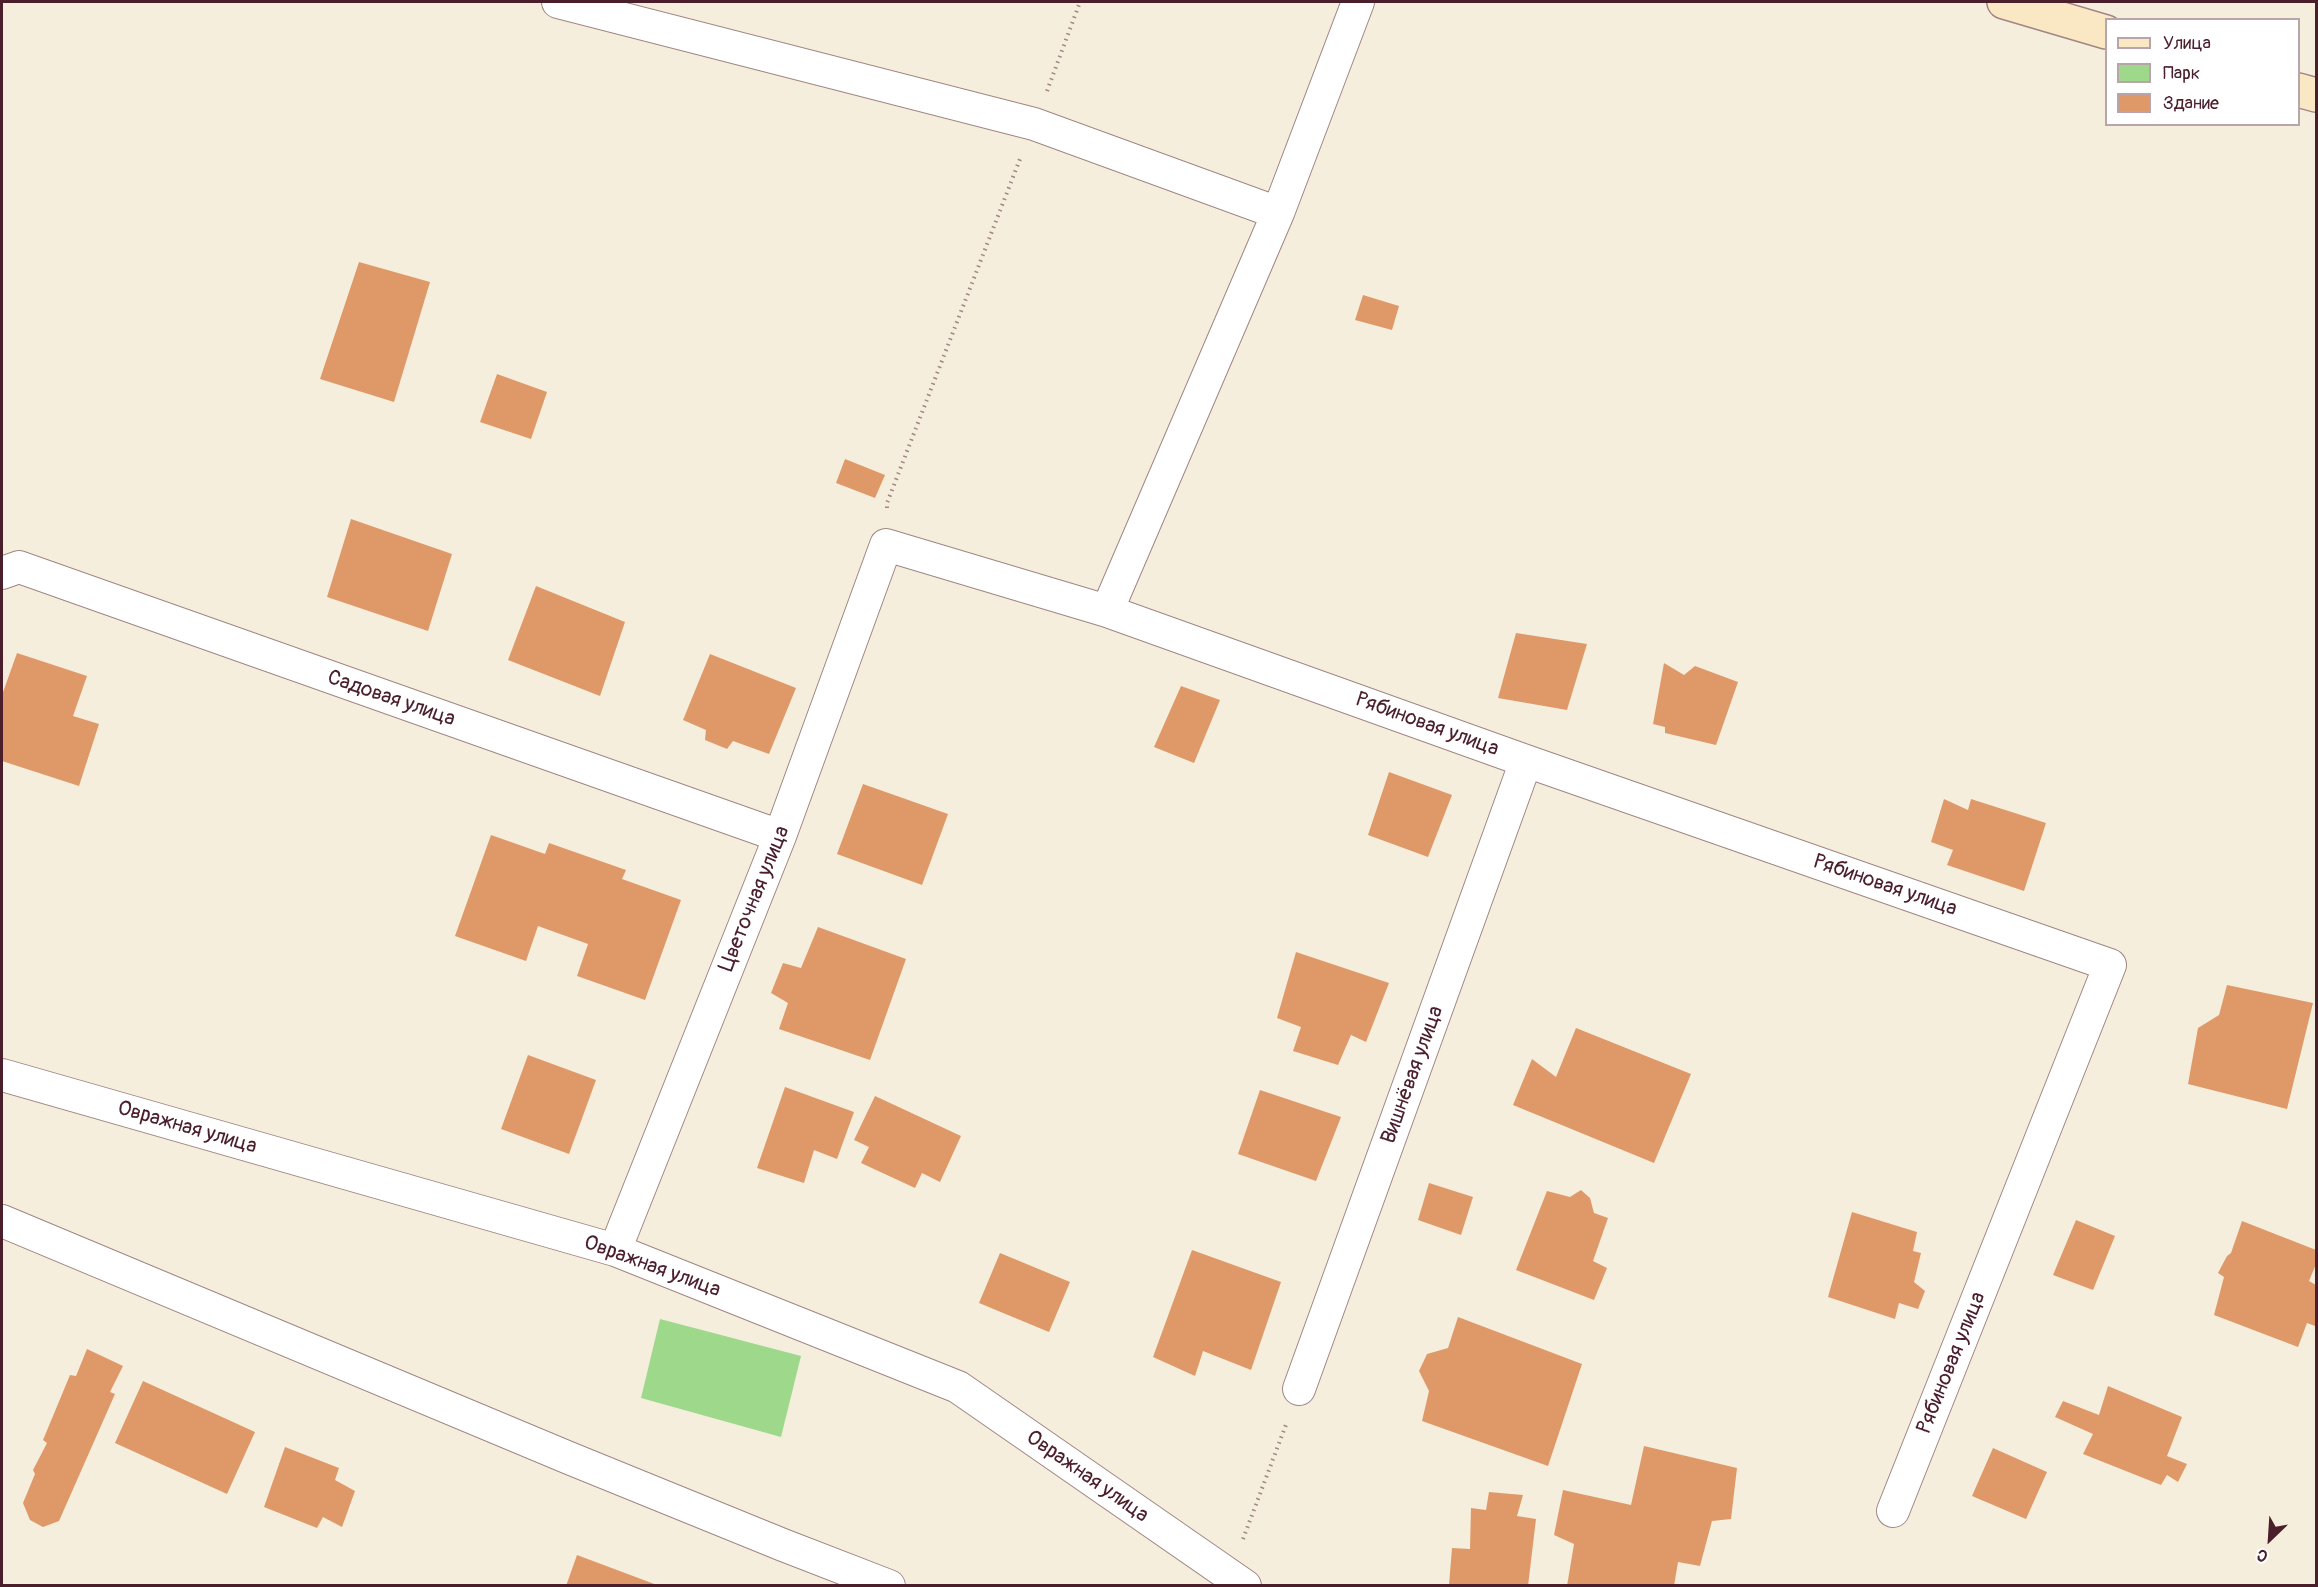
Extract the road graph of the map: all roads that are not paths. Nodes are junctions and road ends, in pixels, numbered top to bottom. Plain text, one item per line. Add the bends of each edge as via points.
1 (558, 2) edge
2 (1358, 2) edge
3 (2004, 2) edge
4 (2105, 32) edge
5 (2300, 91) edge
6 (2316, 95) edge
7 (1278, 213) junction
8 (886, 545) joint
9 (2, 573) edge
10 (1107, 611) junction
11 (1526, 761) junction
12 (780, 836) junction
13 (2, 1075) edge
14 (2, 1221) edge
15 (615, 1250) junction
16 (1299, 1389) road end
17 (1893, 1511) dead end
18 (1238, 1579) edge
19 (889, 1586) edge

1 - 7 street via 1034,124
2 - 7 street
3 - 4 main road
5 - 6 main road
7 - 10 street
8 - 10 street, Рябиновая улица
8 - 12 street, Цветочная улица
9 - 12 street, Садовая улица via 19,567
10 - 11 street, Рябиновая улица
11 - 16 street, Вишнёвая улица
11 - 17 street, Рябиновая улица via 2110,964
12 - 15 street, Цветочная улица
13 - 15 street, Овражная улица
14 - 19 street via 569,1458
15 - 18 street, Овражная улица via 958,1387

